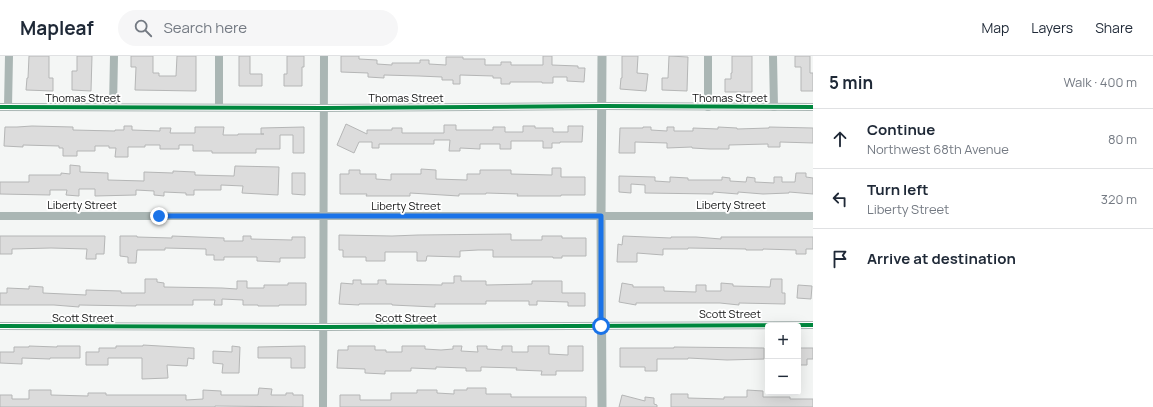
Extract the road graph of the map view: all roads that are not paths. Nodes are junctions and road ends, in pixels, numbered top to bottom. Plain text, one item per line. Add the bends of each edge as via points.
1 (9, 56) edge
2 (114, 56) edge
3 (219, 56) edge
4 (324, 56) edge
5 (602, 56) edge
6 (708, 56) edge
7 (773, 56) edge
8 (602, 106) junction
9 (813, 106) edge
10 (4, 107) edge
11 (113, 107) junction
12 (219, 107) junction
13 (708, 107) junction
14 (774, 107) junction
15 (324, 108) junction
16 (0, 216) edge
17 (601, 216) junction
18 (813, 216) edge
19 (324, 217) junction
20 (813, 325) edge
21 (0, 326) edge
22 (601, 326) junction
23 (323, 327) junction
24 (323, 407) edge
25 (602, 407) edge

1 - 10 street
2 - 11 street
3 - 12 street
4 - 15 street
5 - 8 street
6 - 13 street
7 - 14 street
8 - 13 street, Thomas Street
8 - 15 street, Thomas Street
8 - 17 street
9 - 14 street, Thomas Street
10 - 11 street, Thomas Street
11 - 12 street, Thomas Street
12 - 15 street, Thomas Street
13 - 14 street, Thomas Street
15 - 19 street
16 - 19 street, Liberty Street
17 - 18 street, Liberty Street
17 - 19 street, Liberty Street
17 - 22 street
19 - 23 street
20 - 22 street, Scott Street
21 - 23 street, Scott Street
22 - 23 street, Scott Street
22 - 25 street
23 - 24 street

